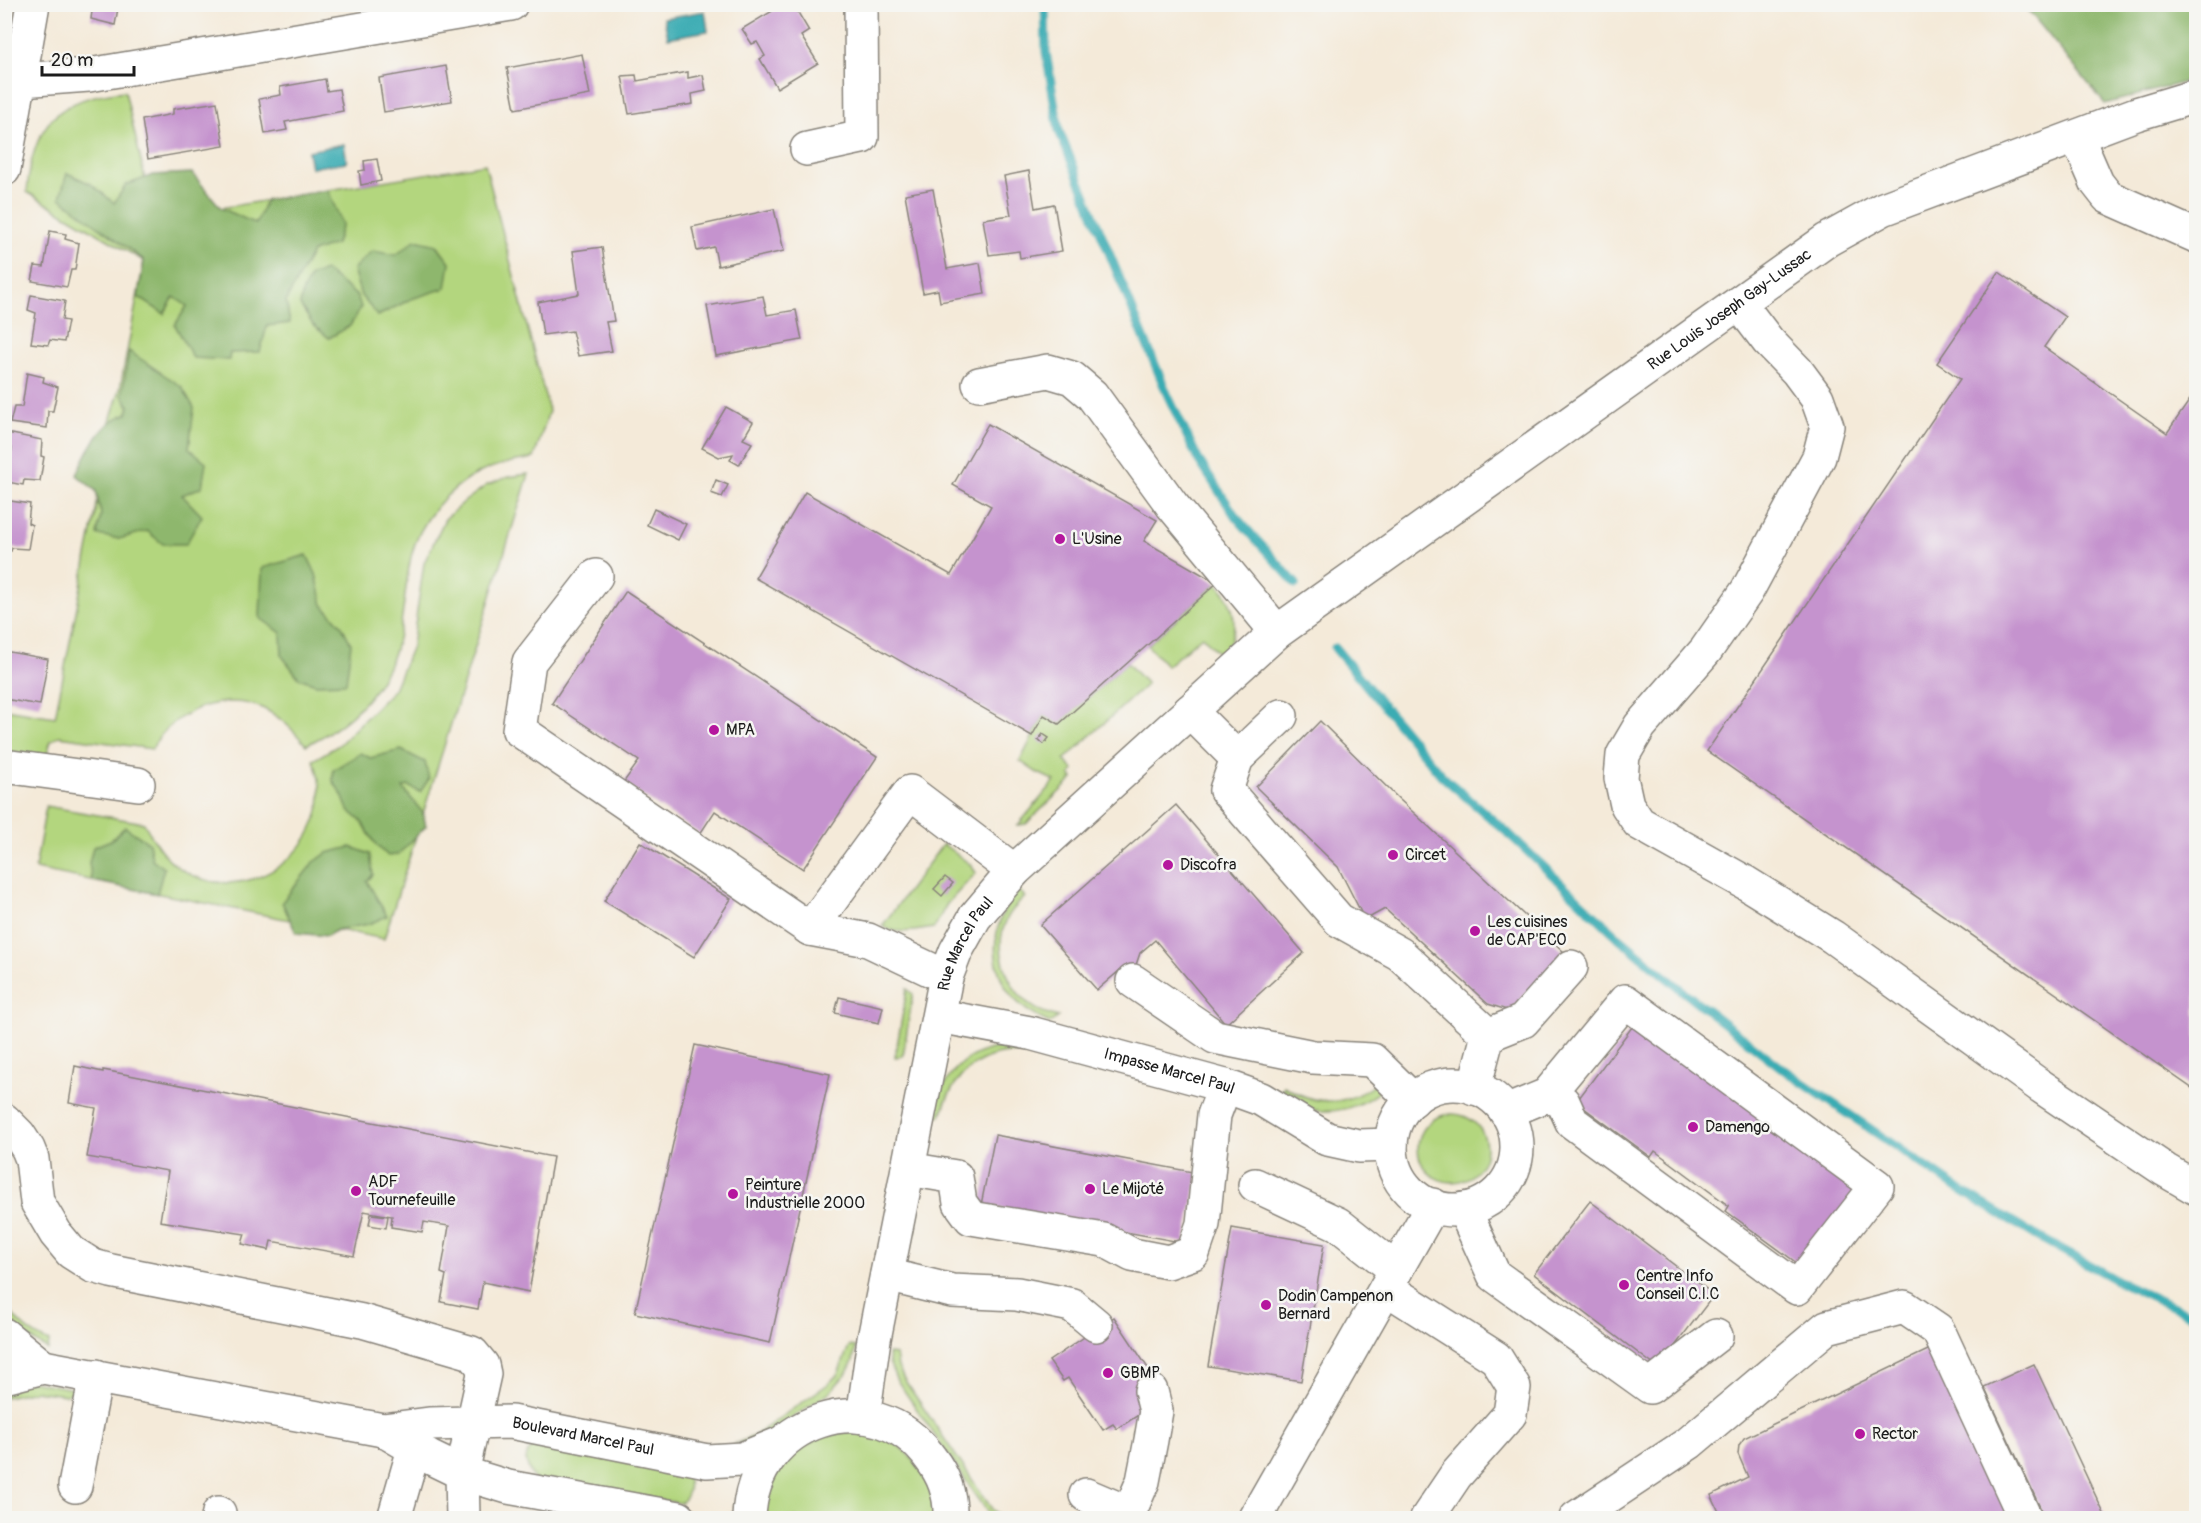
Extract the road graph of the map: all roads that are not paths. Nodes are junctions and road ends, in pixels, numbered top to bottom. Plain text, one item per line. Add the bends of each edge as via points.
1 (33, 4) edge
2 (511, 4) edge
3 (861, 4) edge
4 (13, 78) edge
5 (2196, 96) edge
6 (2077, 136) junction
7 (807, 149) dead end
8 (4, 169) edge
9 (2196, 236) edge
10 (1739, 303) junction
11 (979, 384) dead end
12 (596, 576) dead end
13 (1310, 608) joint
14 (1277, 632) junction
15 (1190, 711) junction
16 (1281, 716) dead end
17 (1237, 758) junction
18 (4, 766) edge
19 (138, 784) dead end
20 (1014, 871) junction
21 (810, 929) junction
22 (1570, 967) dead end
23 (946, 977) junction
24 (1132, 981) dead end
25 (939, 1016) junction
26 (1488, 1035) junction
27 (1225, 1086) junction
28 (1474, 1088) junction
29 (1547, 1095) junction
30 (1413, 1100) junction
31 (1506, 1112) junction
32 (4, 1120) edge
33 (1391, 1145) junction
34 (908, 1169) junction
35 (1255, 1185) dead end
36 (2196, 1188) edge
37 (1448, 1207) junction
38 (887, 1275) junction
39 (1391, 1279) junction
40 (1096, 1325) dead end
41 (4, 1335) edge
42 (1716, 1336) dead end
43 (43, 1367) junction
44 (96, 1376) junction
45 (4, 1377) edge
46 (1151, 1391) dead end
47 (863, 1416) junction
48 (474, 1422) junction
49 (383, 1430) junction
50 (779, 1444) junction
51 (414, 1449) junction
52 (462, 1473) junction
53 (75, 1486) dead end
54 (1086, 1494) dead end
55 (395, 1515) dead end
56 (1264, 1515) edge
57 (463, 1518) edge
58 (679, 1518) edge
59 (750, 1518) edge
60 (950, 1518) edge
61 (1126, 1518) edge
62 (1427, 1518) edge
63 (1576, 1518) edge
64 (2025, 1518) edge

1 - 4 street
2 - 4 street via 89,75
3 - 7 street via 862,138
4 - 8 street
5 - 6 street, Rue Louis Joseph Gay-Lussac
6 - 9 street via 2097,183 2108,197
6 - 10 street, Rue Louis Joseph Gay-Lussac via 1883,209 1827,240
10 - 13 street, Rue Louis Joseph Gay-Lussac
10 - 36 street via 1817,398 1827,426 1819,456 1747,591 1706,650 1640,726 1623,755 1621,778 1627,805 1639,823 1833,937 2039,1085
11 - 14 street via 1048,371 1072,378 1092,394 1172,505
12 - 21 street via 529,662 519,730
13 - 14 street, Rue Marcel Paul
14 - 15 street, Rue Marcel Paul
15 - 17 street
15 - 20 street, Rue Marcel Paul
16 - 17 street
17 - 26 street via 1226,790 1339,920 1400,954
18 - 19 street
20 - 21 street via 910,792
20 - 23 street, Rue Marcel Paul via 975,917
21 - 23 street via 867,940
22 - 26 street via 1523,1021
23 - 25 street, Rue Marcel Paul
24 - 30 street via 1215,1037 1313,1057 1372,1060
25 - 27 street, Impasse Marcel Paul via 1030,1033
25 - 34 street, Rue Marcel Paul
26 - 28 street
27 - 33 street, Impasse Marcel Paul via 1261,1099 1327,1139 1359,1146
27 - 34 street via 1214,1115 1200,1234 1193,1253 1168,1262 1132,1255 1104,1240 971,1218 960,1203 956,1177
28 - 30 street via 1445,1084 1424,1091
28 - 31 street via 1487,1092
29 - 29 street via 1563,1102 1572,1122 1797,1288 1877,1186 1625,1001
29 - 31 street
30 - 33 street via 1395,1124
31 - 37 street via 1514,1126 1517,1148 1513,1170 1502,1188 1484,1202
32 - 48 street via 32,1159 37,1202 71,1252 93,1266 111,1271 362,1321 472,1353 484,1374
33 - 37 street via 1394,1167 1405,1186 1421,1201
34 - 38 street, Rue Marcel Paul
35 - 39 street via 1338,1224
37 - 39 street
37 - 42 street via 1494,1275 1650,1387
38 - 40 street via 952,1291 1017,1294 1072,1305
38 - 47 street, Rue Marcel Paul
39 - 56 street
39 - 62 street via 1496,1358 1514,1387 1510,1414 1456,1475
41 - 43 street, Boulevard Marcel Paul
43 - 44 street, Boulevard Marcel Paul
43 - 45 street, Boulevard Marcel Paul
44 - 49 street, Boulevard Marcel Paul
44 - 53 street
46 - 61 street via 1156,1411 1143,1482
47 - 50 street via 832,1417 804,1427
47 - 60 street via 895,1426 922,1446 941,1473
48 - 49 street, Boulevard Marcel Paul
48 - 50 street, Boulevard Marcel Paul via 511,1422 706,1461 741,1459
48 - 52 street
49 - 51 street, Boulevard Marcel Paul
50 - 59 street via 760,1469 750,1498
51 - 52 street, Boulevard Marcel Paul
51 - 55 street
52 - 57 street
52 - 58 street, Boulevard Marcel Paul via 508,1487
54 - 61 street via 1112,1506
63 - 64 street via 1689,1443 1827,1327 1904,1307 1938,1330

